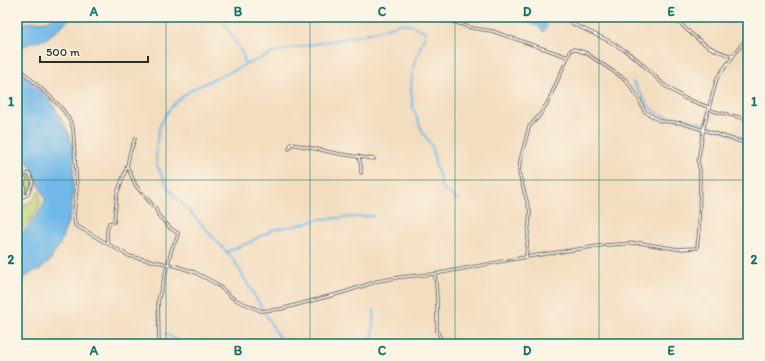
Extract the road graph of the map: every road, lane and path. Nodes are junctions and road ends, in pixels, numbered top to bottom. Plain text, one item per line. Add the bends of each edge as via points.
1 (439, 17) edge
2 (565, 17) edge
3 (673, 17) edge
4 (748, 36) edge
5 (733, 56) junction
6 (568, 57) junction
7 (17, 65) edge
8 (710, 108) junction
9 (748, 121) edge
10 (704, 130) junction
11 (135, 139) dead end
12 (748, 144) edge
13 (289, 149) dead end
14 (358, 156) junction
15 (374, 159) dead end
16 (127, 166) junction
17 (361, 173) dead end
18 (24, 174) junction
19 (18, 179) edge
20 (32, 179) junction
21 (24, 180) junction
22 (17, 183) edge
23 (17, 187) edge
24 (24, 187) junction
25 (31, 188) junction
26 (24, 196) junction
27 (17, 199) edge
28 (108, 244) junction
29 (526, 257) junction
30 (168, 264) junction
31 (435, 274) junction
32 (17, 341) edge
33 (19, 344) edge
34 (159, 344) edge
35 (444, 344) edge

1 - 6 street via 472,28 492,31
2 - 8 street via 573,24 624,50 671,90
3 - 5 street via 703,44 715,51
4 - 5 street
5 - 8 street via 718,78
6 - 10 street via 574,49 596,59 626,80 639,98 644,112 660,121 682,123
6 - 29 street via 548,102 529,127 520,161 519,173 530,212
7 - 28 street via 68,114 73,128 77,187 74,223
8 - 9 street
8 - 10 street
10 - 12 street
10 - 29 street via 698,161 700,172 697,248 640,243 604,245
11 - 16 street
13 - 14 street via 292,144
14 - 15 street
14 - 17 street
16 - 28 street via 117,194 114,222 108,225
16 - 30 street via 136,186 145,194 158,215 178,233
18 - 19 street via 18,174
18 - 20 street via 30,174
18 - 21 street
19 - 21 street
19 - 22 street
20 - 21 street
20 - 25 street
21 - 24 street
23 - 24 street
24 - 25 street
24 - 26 street
25 - 26 street
26 - 27 street
28 - 30 street via 129,256
29 - 31 street
30 - 31 street via 187,268 215,283 234,299 261,311 288,307 378,281
30 - 34 street via 158,301
31 - 35 street via 437,331
32 - 33 street

